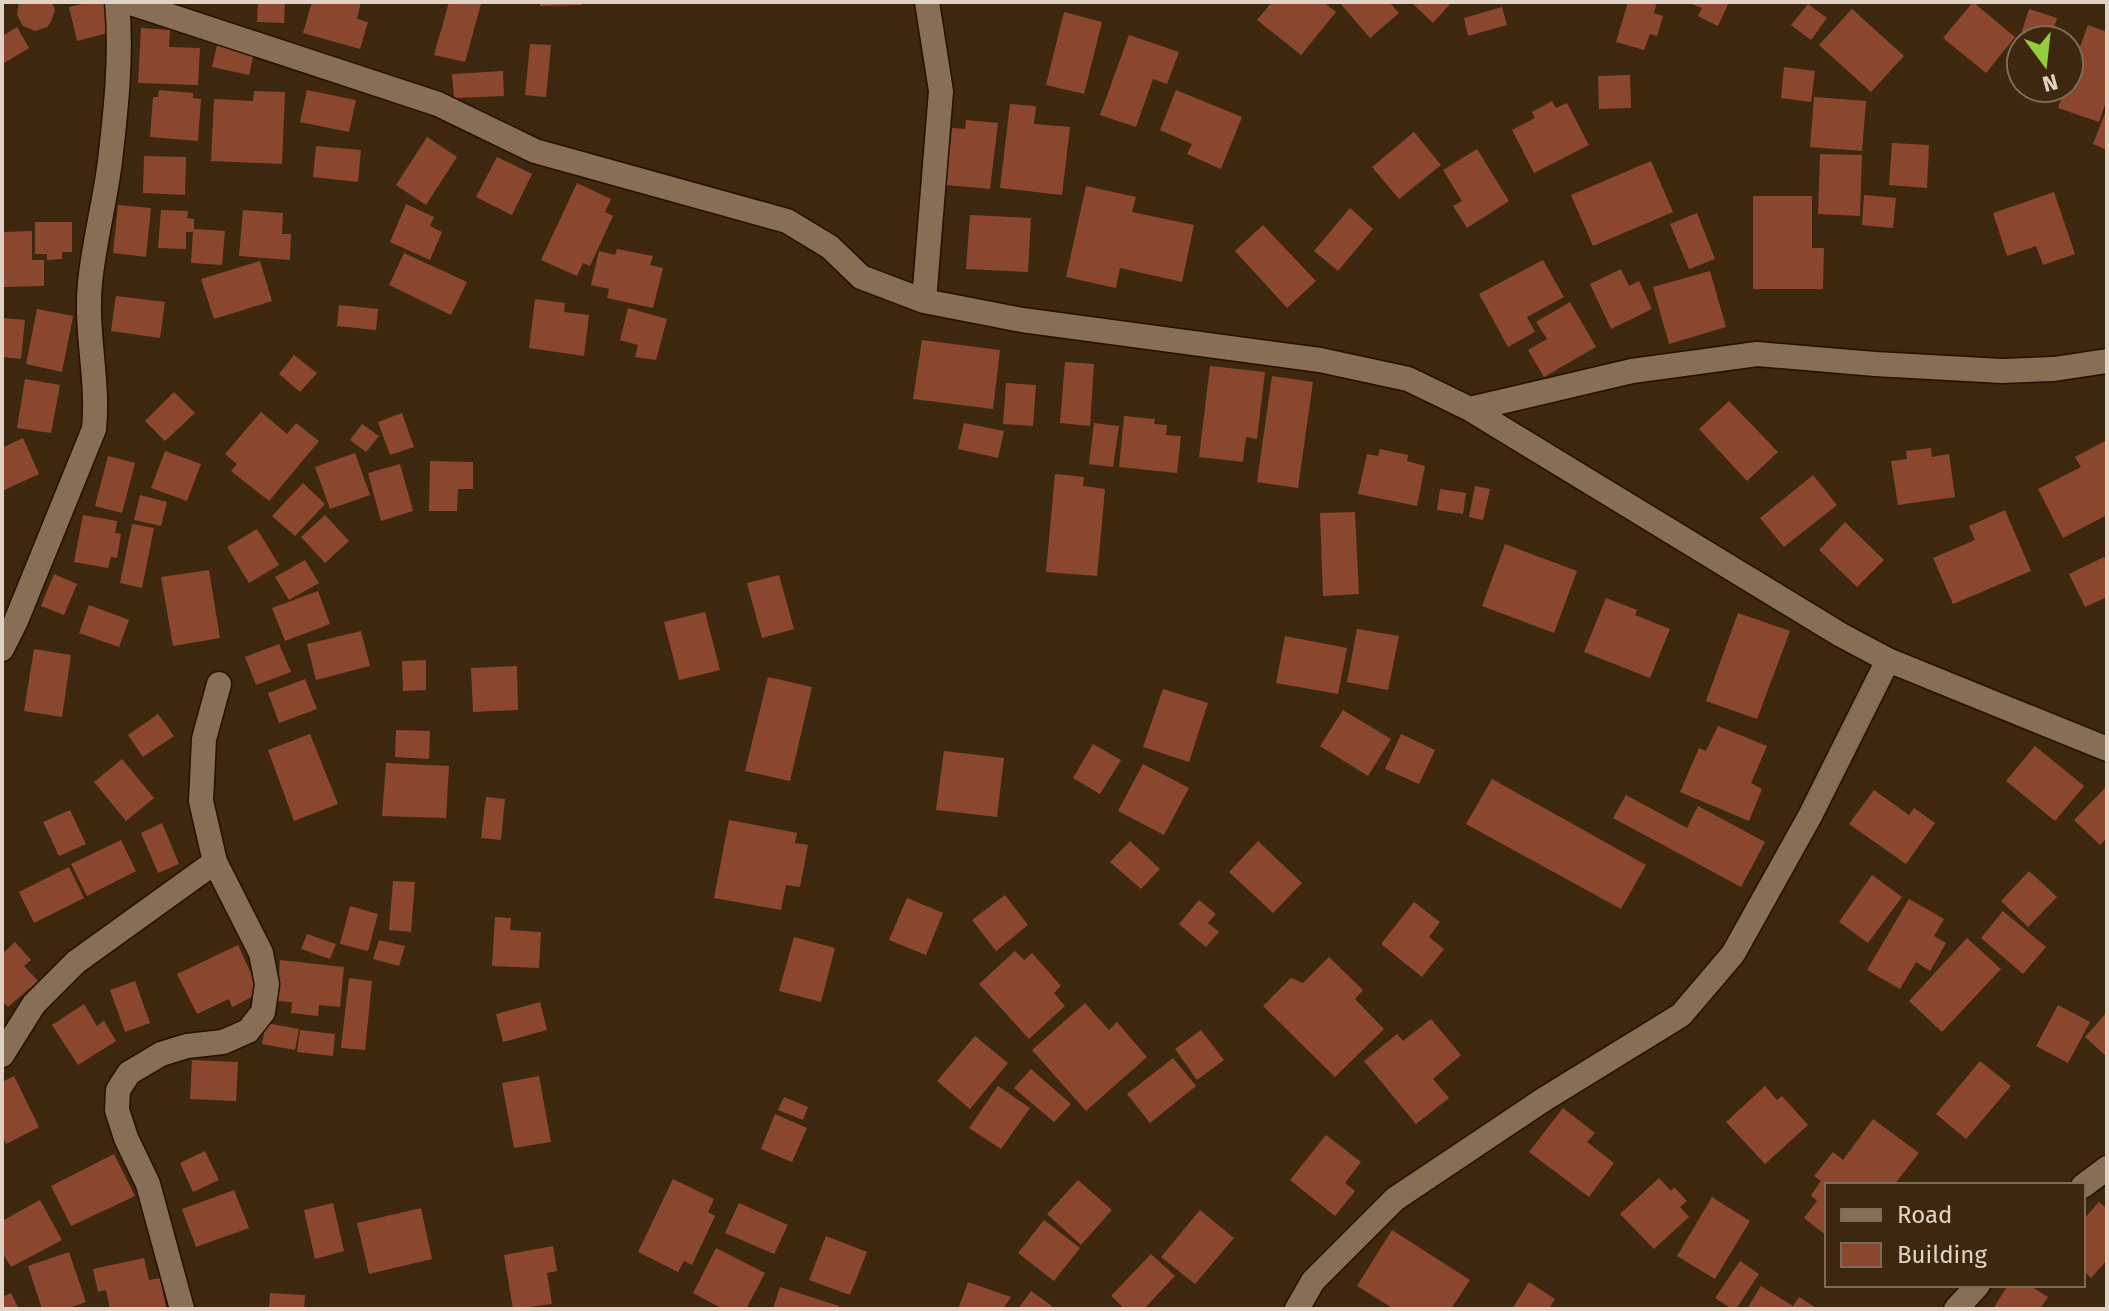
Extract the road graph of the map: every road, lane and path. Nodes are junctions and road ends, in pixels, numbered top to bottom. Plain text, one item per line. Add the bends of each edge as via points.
1 (117, 2) edge
2 (128, 2) edge
3 (927, 2) edge
4 (924, 301) junction
5 (2107, 361) edge
6 (1470, 409) junction
7 (2, 649) edge
8 (1888, 660) junction
9 (219, 684) dead end
10 (2107, 749) edge
11 (215, 862) junction
12 (2, 1055) edge
13 (2107, 1168) edge
14 (2085, 1184) edge
15 (1976, 1287) edge
16 (182, 1309) edge
17 (1297, 1309) edge
18 (1956, 1309) edge

1 - 7 street via 120,38 110,162 90,283 94,429
2 - 4 street via 438,104 535,151 787,221 830,247 861,277
3 - 4 street via 941,91
4 - 6 street via 1022,320 1320,360 1408,379
5 - 6 street via 2002,371 1757,354 1632,371
6 - 8 street
8 - 10 street
8 - 17 street via 1733,954 1681,1015 1395,1199 1313,1281
9 - 11 street via 204,739 201,801
11 - 12 street via 76,962 34,1004
11 - 16 street via 261,953 267,984 263,1012 248,1031 223,1042 161,1054 129,1073 118,1090 117,1110 148,1184
13 - 14 street
15 - 18 street

